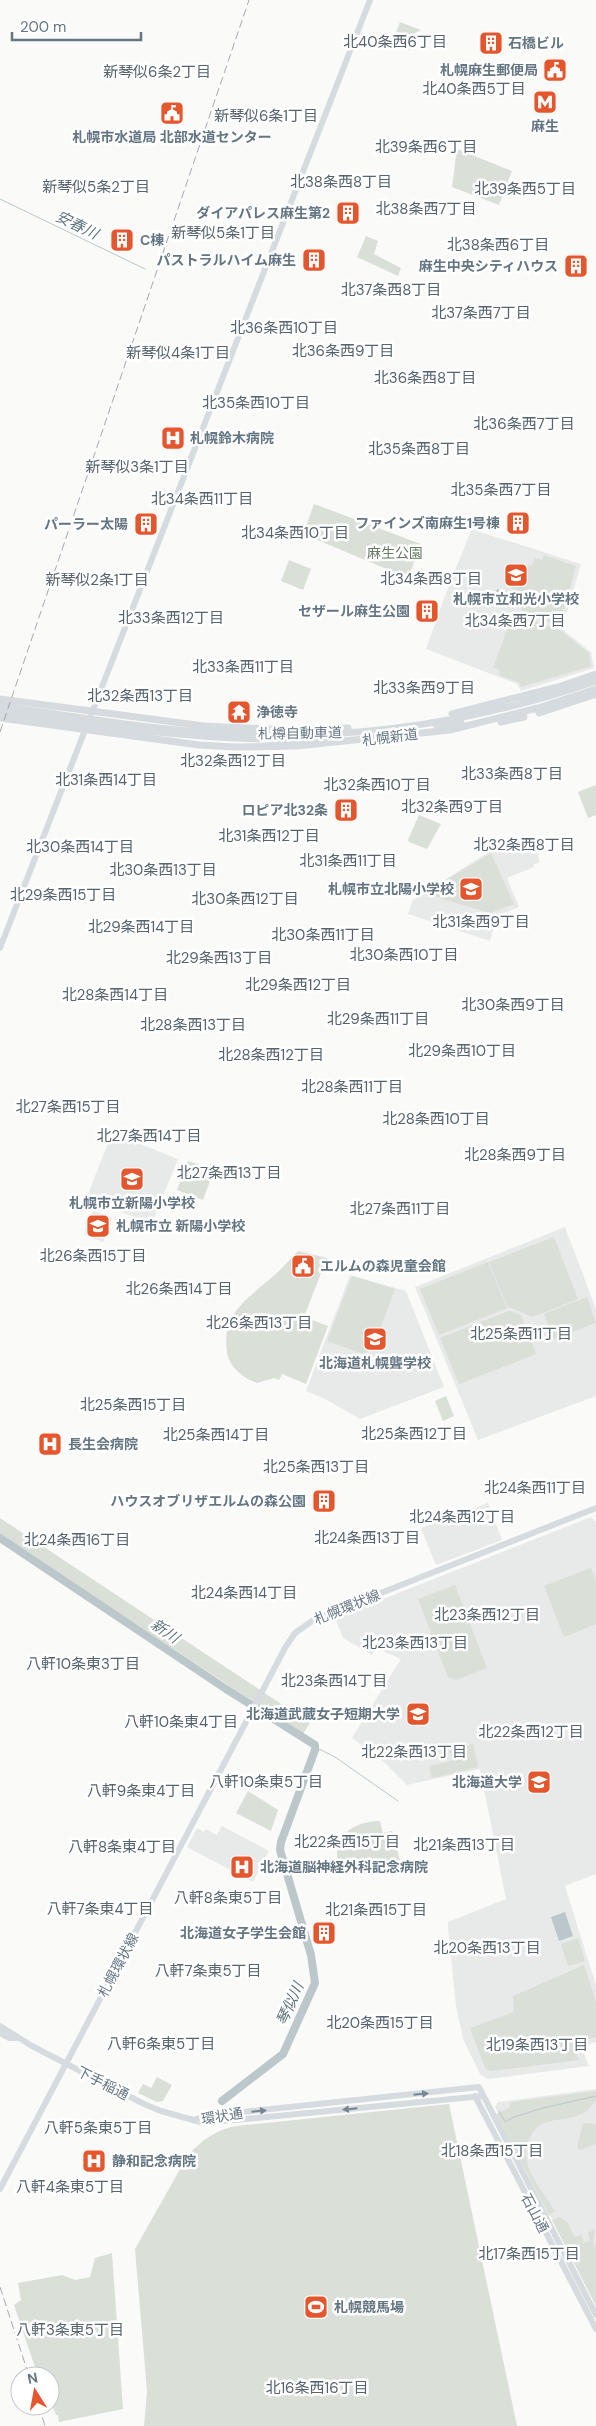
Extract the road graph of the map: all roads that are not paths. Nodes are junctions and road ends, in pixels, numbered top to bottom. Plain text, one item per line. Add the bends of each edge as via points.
1 (370, 0) edge
2 (596, 678) edge
3 (596, 688) edge
4 (596, 694) edge
5 (0, 699) edge
6 (0, 706) edge
7 (0, 712) edge
8 (0, 718) edge
9 (422, 730) junction
10 (0, 948) edge
11 (596, 1508) edge
12 (0, 2026) edge
13 (0, 2033) edge
14 (16, 2038) junction
15 (66, 2063) junction
16 (479, 2087) joint
17 (475, 2096) junction
18 (483, 2096) junction
19 (194, 2120) junction
20 (0, 2189) edge
21 (596, 2316) edge
22 (596, 2329) edge

1 - 10 main road
2 - 5 highway, 札幌新道 via 543,695 413,723 363,728 290,730 160,721
2 - 6 highway, 札樽自動車道 via 559,694 496,710 395,728 329,734 265,736 158,727
3 - 8 highway, 札幌新道 via 538,708 450,730 305,746 235,747 154,740
3 - 9 highway, 札樽自動車道 via 498,716
4 - 9 highway via 512,720 465,728
7 - 9 highway, 札樽自動車道 via 156,733 258,740 346,738
11 - 15 main road, 札幌環状線 via 314,1619 302,1627 290,1640 245,1723
12 - 14 main road, 下手稲通
13 - 14 main road, 下手稲通
14 - 15 main road, 下手稲通
15 - 19 main road, 下手稲通 via 153,2107
15 - 20 main road, 札幌環状線
16 - 18 main road, 石山通
19 -> 16 main road, 環状通 via 205,2116
17 - 18 main road, 環状通
17 -> 19 main road, 環状通 via 204,2123
17 - 22 main road, 石山通
18 - 21 main road, 石山通

